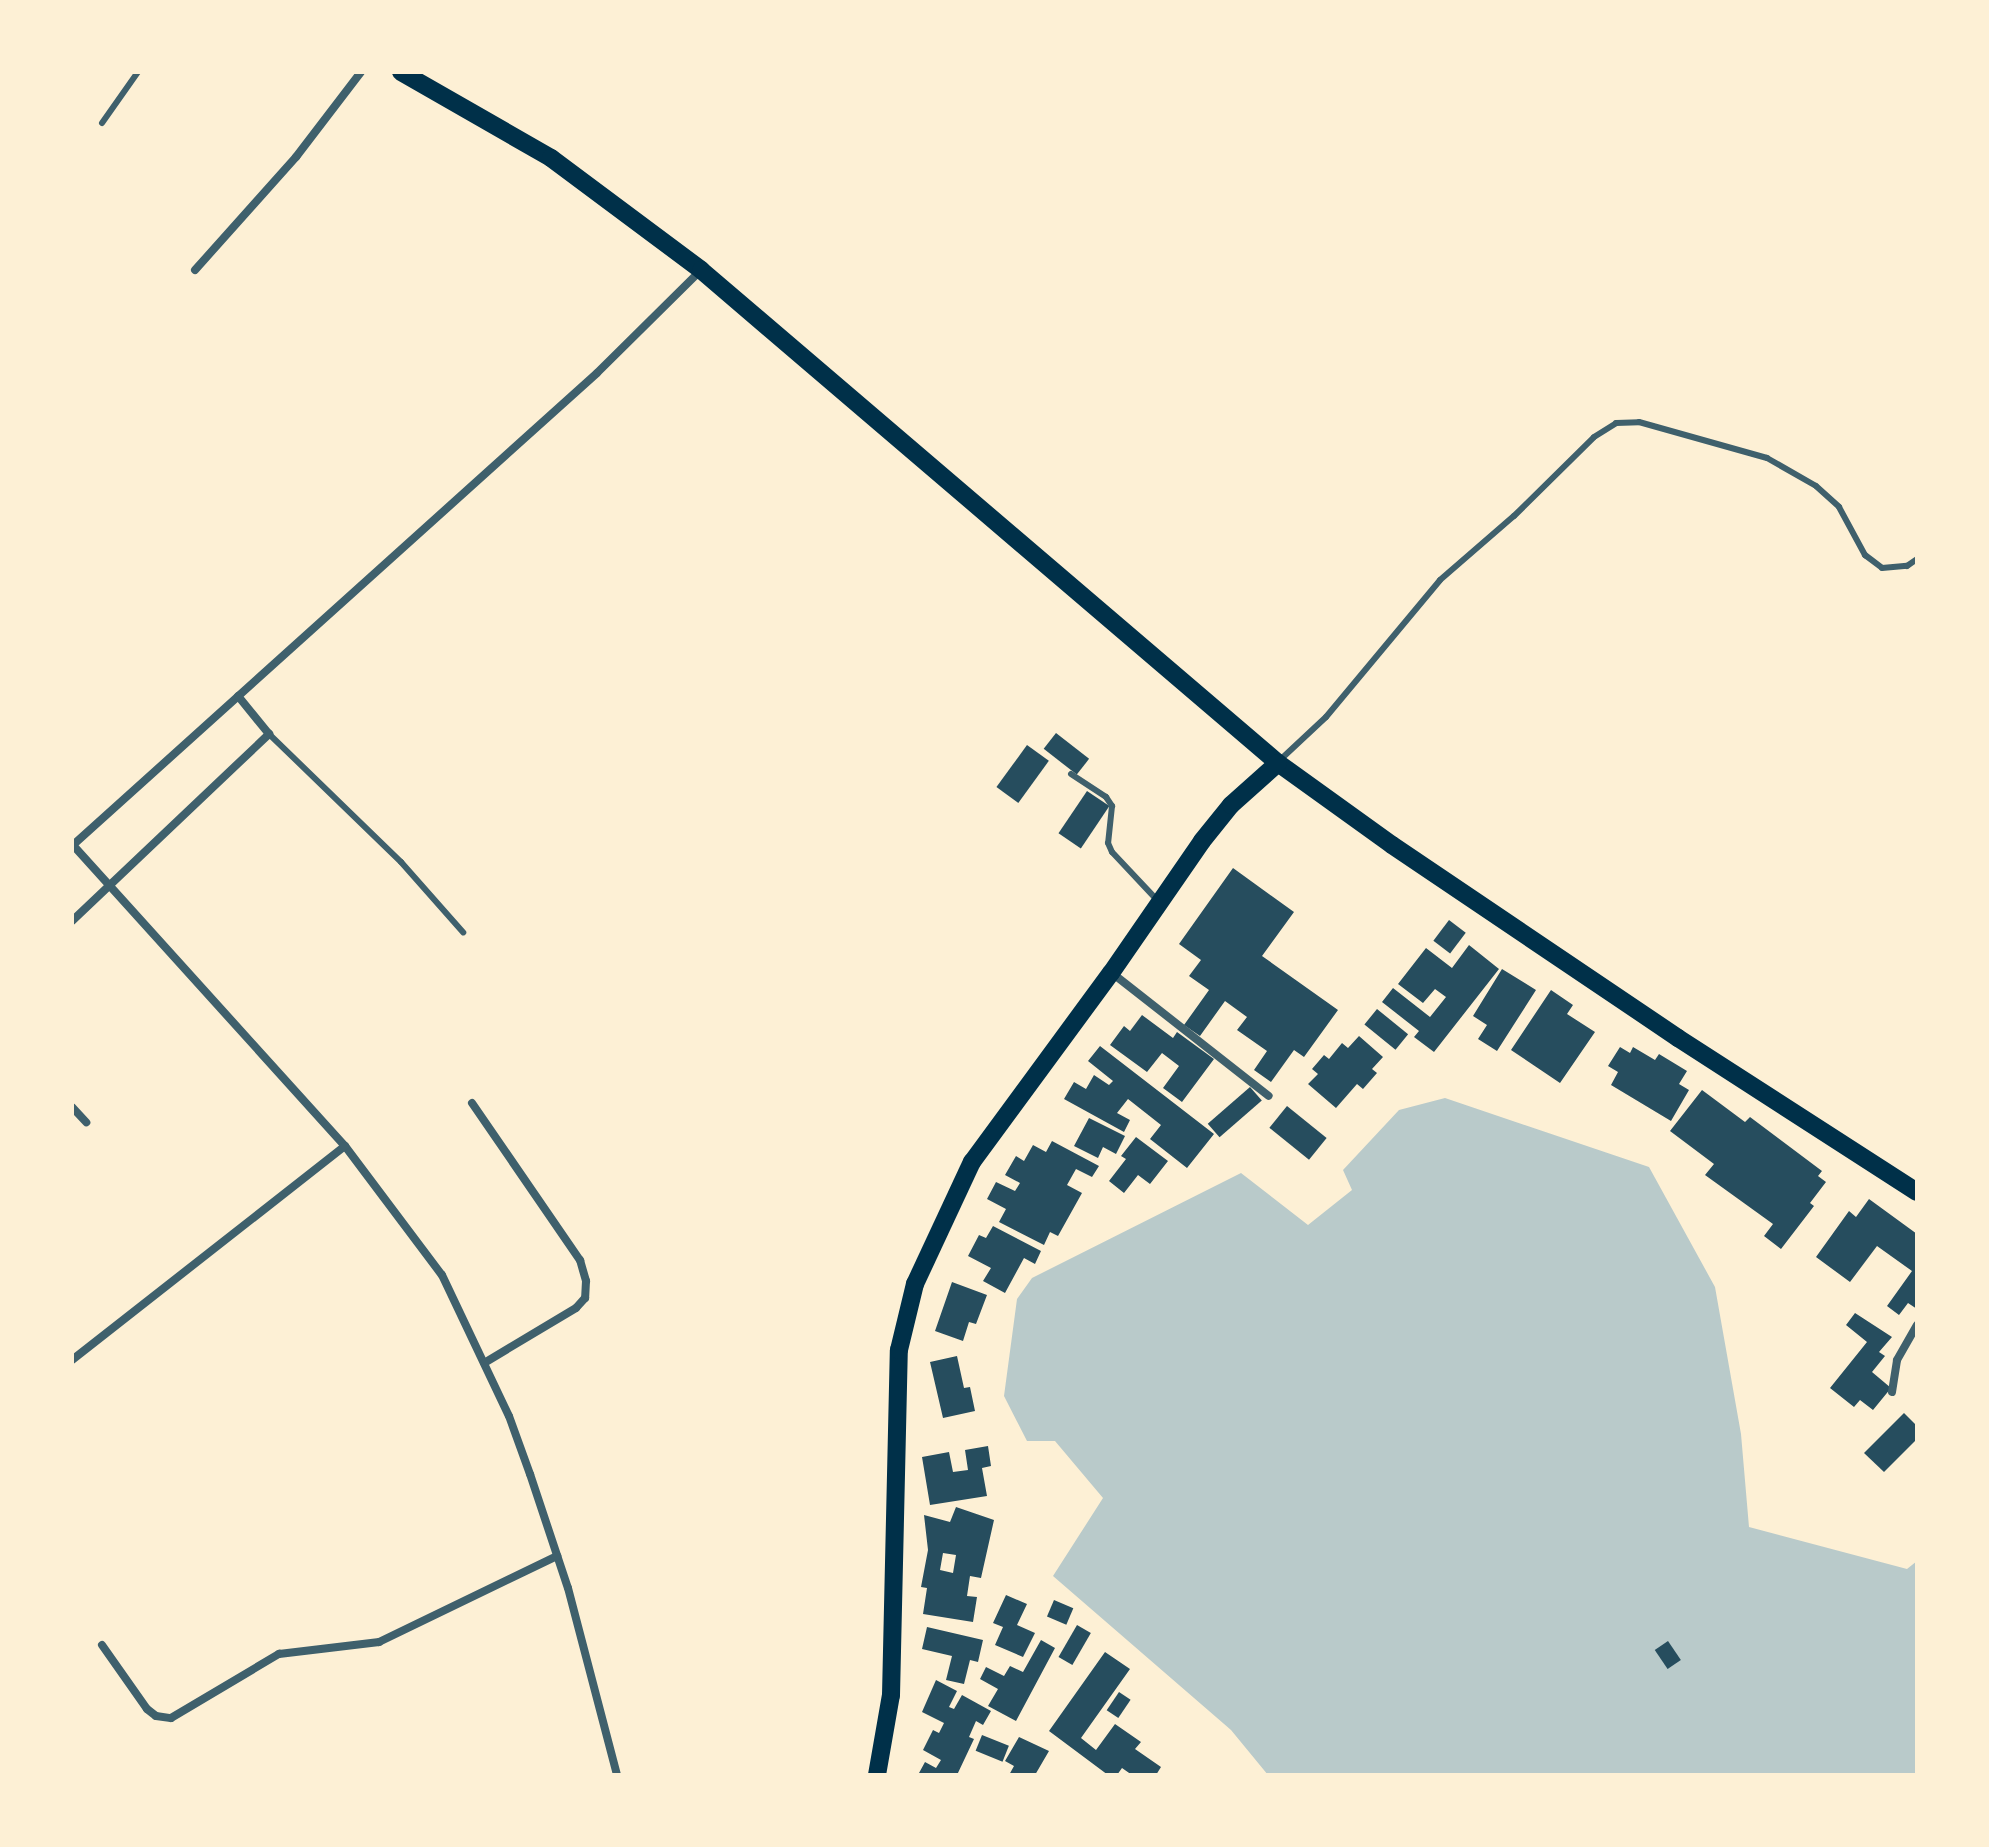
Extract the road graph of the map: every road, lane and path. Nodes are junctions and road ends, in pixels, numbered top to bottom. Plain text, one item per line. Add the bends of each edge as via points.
1 (138, 72) edge
2 (361, 72) edge
3 (401, 72) edge
4 (102, 123) dead end
5 (195, 270) dead end
6 (701, 270) junction
7 (1917, 559) edge
8 (238, 696) junction
9 (269, 734) junction
10 (1278, 763) junction
11 (1071, 774) dead end
12 (72, 845) edge
13 (110, 886) junction
14 (1160, 903) junction
15 (72, 921) edge
16 (463, 932) dead end
17 (1111, 973) junction
18 (1269, 1096) dead end
19 (472, 1103) dead end
20 (72, 1107) edge
21 (86, 1122) dead end
22 (345, 1146) junction
23 (1917, 1192) edge
24 (1917, 1325) edge
25 (72, 1360) edge
26 (484, 1363) junction
27 (1892, 1392) dead end
28 (557, 1556) junction
29 (102, 1645) dead end
30 (616, 1770) edge
31 (877, 1775) edge

1 - 4 lane
2 - 5 street via 296,157
3 - 6 highway via 551,158
6 - 8 street via 597,373
6 - 10 highway
7 - 10 lane via 1907,566 1882,568 1865,555 1839,507 1816,486 1767,458 1639,422 1616,423 1594,437 1440,580 1326,717
8 - 9 street
8 - 12 street
9 - 13 street
9 - 16 lane via 401,862
10 - 14 highway via 1231,805
10 - 23 highway via 1665,1029
11 - 14 lane via 1106,797 1112,806 1112,852
12 - 13 street
13 - 15 street
13 - 22 street
14 - 17 highway
17 - 18 street
17 - 31 highway via 972,1162 934,1238 905,1315 899,1350 891,1695
19 - 26 street via 580,1260 586,1281 585,1298 576,1308
20 - 21 street
22 - 25 street
22 - 26 street via 442,1275
24 - 27 street via 1897,1360
26 - 28 street via 509,1416
28 - 29 street via 379,1642 279,1654 171,1718 147,1709
28 - 30 street

